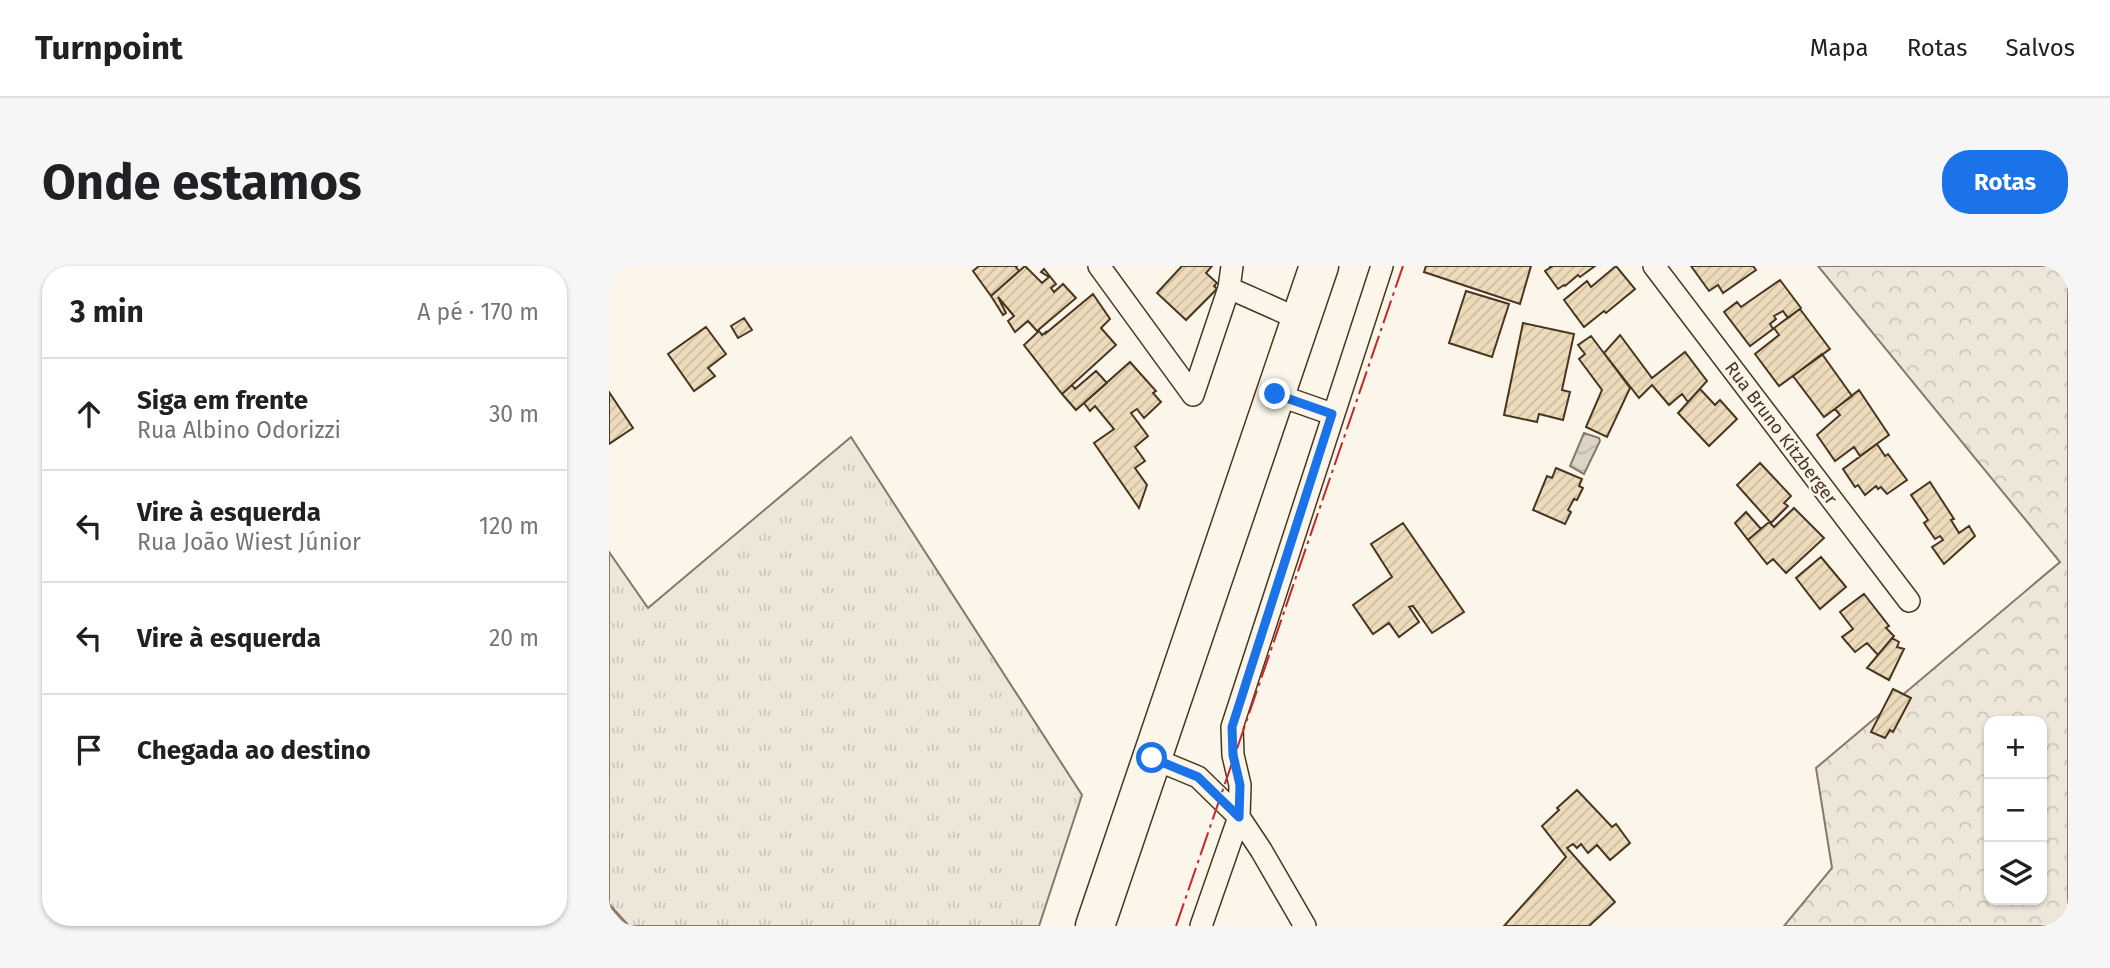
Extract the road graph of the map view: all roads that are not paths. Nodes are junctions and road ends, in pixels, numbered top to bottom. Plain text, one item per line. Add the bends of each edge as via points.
1 (1099, 266) edge
2 (1233, 266) edge
3 (1319, 266) edge
4 (1382, 266) edge
5 (1654, 266) edge
6 (1229, 288) junction
7 (1301, 320) junction
8 (1275, 394) junction
9 (1332, 414) junction
10 (1909, 601) dead end
11 (1152, 758) junction
12 (1239, 817) junction
13 (1095, 926) edge
14 (1201, 926) edge
15 (1305, 926) edge

1 - 6 street via 1193,395
2 - 6 street
3 - 7 highway
4 - 9 street
5 - 10 street, Rua Bruno Kitzberger
6 - 7 street
7 - 8 highway
8 - 9 street
8 - 11 highway
9 - 12 street via 1232,727
11 - 12 street via 1198,777
11 - 13 highway
12 - 14 street
12 - 15 street

